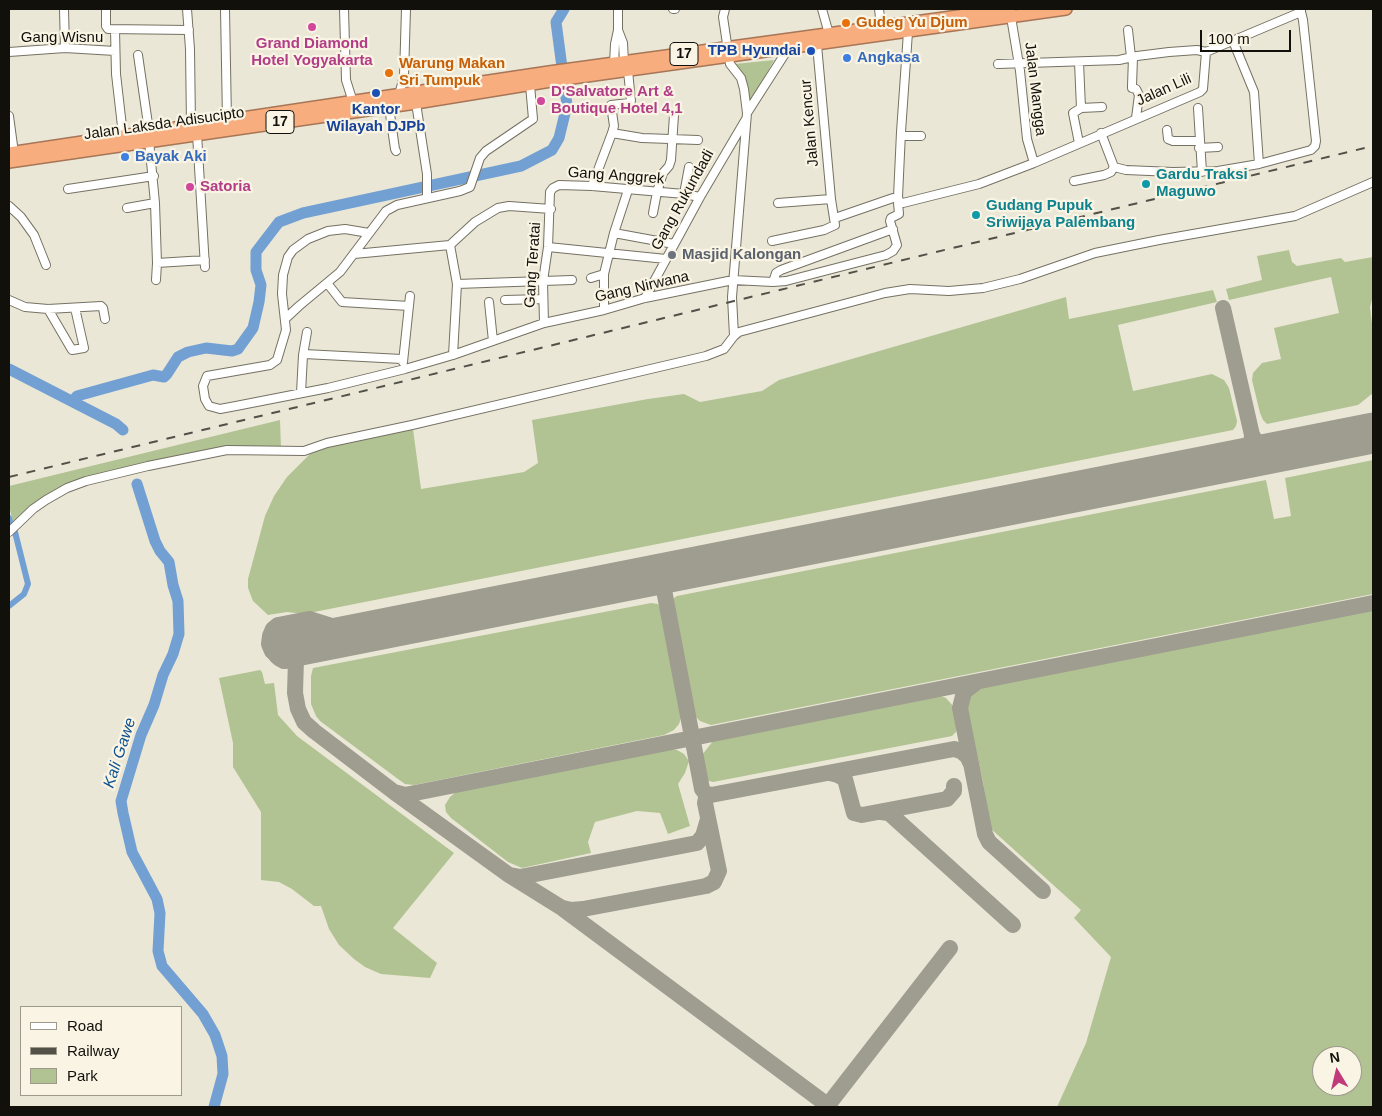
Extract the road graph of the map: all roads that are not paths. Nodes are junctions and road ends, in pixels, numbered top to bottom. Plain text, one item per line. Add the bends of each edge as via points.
1 (106, 9) edge
2 (187, 9) edge
3 (225, 9) edge
4 (344, 9) edge
5 (406, 9) edge
6 (618, 9) edge
7 (725, 9) edge
8 (822, 9) edge
9 (879, 9) edge
10 (939, 9) edge
11 (973, 9) edge
12 (1066, 9) edge
13 (64, 10) edge
14 (1301, 10) edge
15 (987, 12) junction
16 (1010, 13) edge
17 (952, 17) edge
18 (922, 20) junction
19 (881, 26) junction
20 (115, 30) junction
21 (189, 30) junction
22 (1128, 30) dead end
23 (908, 32) junction
24 (829, 34) junction
25 (1233, 41) junction
26 (787, 44) junction
27 (817, 45) junction
28 (65, 48) junction
29 (9, 52) edge
30 (115, 52) junction
31 (1206, 52) junction
32 (728, 53) junction
33 (138, 55) dead end
34 (1132, 57) junction
35 (1080, 62) junction
36 (998, 64) dead end
37 (1019, 64) junction
38 (622, 65) junction
39 (404, 76) junction
40 (550, 77) junction
41 (530, 85) junction
42 (399, 95) junction
43 (415, 98) junction
44 (353, 102) junction
45 (389, 107) junction
46 (1102, 107) dead end
47 (1081, 108) junction
48 (1198, 108) dead end
49 (674, 115) dead end
50 (747, 115) junction
51 (9, 116) edge
52 (1136, 118) junction
53 (227, 120) junction
54 (194, 130) junction
55 (1166, 130) dead end
56 (612, 133) junction
57 (1101, 133) junction
58 (123, 135) junction
59 (149, 136) junction
60 (900, 136) junction
61 (921, 136) dead end
62 (674, 138) junction
63 (698, 140) dead end
64 (1079, 143) junction
65 (1199, 145) junction
66 (1218, 147) dead end
67 (396, 151) dead end
68 (11, 156) edge
69 (1034, 163) junction
70 (1259, 164) junction
71 (689, 166) dead end
72 (1114, 167) junction
73 (1202, 172) junction
74 (154, 176) junction
75 (1074, 181) dead end
76 (1373, 182) edge
77 (592, 186) junction
78 (68, 189) dead end
79 (628, 190) junction
80 (657, 192) junction
81 (684, 194) junction
82 (700, 197) junction
83 (427, 198) junction
84 (831, 199) junction
85 (898, 200) junction
86 (156, 203) junction
87 (778, 203) dead end
88 (9, 206) edge
89 (127, 208) dead end
90 (551, 209) junction
91 (654, 214) dead end
92 (835, 218) junction
93 (893, 229) junction
94 (369, 232) junction
95 (614, 233) junction
96 (772, 241) dead end
97 (450, 244) junction
98 (674, 244) junction
99 (548, 247) junction
100 (609, 252) junction
101 (354, 254) junction
102 (666, 258) junction
103 (158, 263) junction
104 (46, 265) dead end
105 (604, 274) junction
106 (591, 278) dead end
107 (156, 280) dead end
108 (572, 280) dead end
109 (733, 280) junction
110 (543, 281) junction
111 (773, 282) junction
112 (327, 283) junction
113 (457, 284) junction
114 (410, 296) dead end
115 (645, 298) junction
116 (543, 299) junction
117 (9, 300) edge
118 (505, 300) dead end
119 (489, 302) dead end
120 (409, 306) junction
121 (75, 308) junction
122 (48, 309) junction
123 (604, 310) junction
124 (105, 319) dead end
125 (285, 320) junction
126 (544, 323) junction
127 (306, 332) dead end
128 (734, 336) junction
129 (493, 341) junction
130 (304, 354) junction
131 (453, 355) junction
132 (402, 359) junction
133 (405, 369) junction
134 (301, 393) junction
135 (12, 529) edge

1 - 20 street via 107,28
2 - 21 street
3 - 53 street
4 - 44 street via 346,80
5 - 39 street
6 - 38 street via 614,44
7 - 32 street via 723,17
8 - 24 street
9 - 19 street
10 - 18 highway
11 - 15 highway
12 - 16 highway, 17
13 - 28 street
14 - 25 street
14 - 70 street via 1315,146 1311,150
15 - 16 highway, 17
15 - 17 highway, 17
16 - 17 highway, 17
16 - 37 street, Jalan Mangga
17 - 18 highway, Jalan Laksda Adisucipto / 17
17 - 23 highway, Jalan Laksda Adisucipto / 17
18 - 19 highway, Jalan Laksda Adisucipto / 17
19 - 24 highway, Jalan Laksda Adisucipto / 17
20 - 21 street
20 - 30 street
21 - 54 street
22 - 34 street
23 - 27 highway, Jalan Laksda Adisucipto / 17
23 - 60 street
24 - 26 highway, Jalan Laksda Adisucipto / 17
25 - 31 street
25 - 70 street via 1254,92
26 - 27 highway, Jalan Laksda Adisucipto / 17
26 - 32 highway, Jalan Laksda Adisucipto / 17
26 - 50 street, Gang Rukundadi
27 - 84 street, Jalan Kencur
28 - 29 street, Gang Wisnu
28 - 30 street, Gang Wisnu
30 - 58 street
31 - 34 street via 1197,50
31 - 52 street, Jalan Lili via 1203,89 1200,92
32 - 38 highway, Jalan Laksda Adisucipto / 17
32 - 50 street via 731,67 741,78
33 - 59 street
34 - 35 street
34 - 52 street via 1132,88 1139,95
35 - 37 street
35 - 47 street
36 - 37 street
37 - 69 street, Jalan Mangga via 1027,140
38 - 40 highway, Jalan Laksda Adisucipto / 17
38 - 56 street via 631,101 611,106
39 - 42 street
39 - 43 street
40 - 41 highway, Jalan Laksda Adisucipto / 17
40 - 43 highway, Jalan Laksda Adisucipto / 17
41 - 43 highway, Jalan Laksda Adisucipto / 17
41 - 83 street via 533,119 486,151 480,158 470,187
42 - 43 highway, Jalan Laksda Adisucipto / 17
42 - 44 highway, Jalan Laksda Adisucipto / 17
43 - 45 highway, Jalan Laksda Adisucipto / 17
43 - 83 street via 427,174
44 - 53 highway, Jalan Laksda Adisucipto / 17
45 - 54 highway, Jalan Laksda Adisucipto / 17
45 - 67 street
46 - 47 street
47 - 64 street via 1073,113
48 - 65 street
49 - 62 street
50 - 82 street, Gang Rukundadi
50 - 109 street
51 - 68 street
52 - 57 street, Jalan Lili
53 - 54 highway, Jalan Laksda Adisucipto / 17
54 - 59 highway, Jalan Laksda Adisucipto / 17
54 - 103 street via 205,263
55 - 65 street via 1168,139
56 - 62 street via 642,138
56 - 77 street
57 - 64 street, Jalan Lili
57 - 72 street
58 - 59 highway, Jalan Laksda Adisucipto / 17
58 - 68 highway, Jalan Laksda Adisucipto / 17
59 - 68 highway, Jalan Laksda Adisucipto / 17
59 - 74 street
60 - 61 street
60 - 85 street
62 - 63 street
62 - 80 street via 670,164
64 - 69 street, Jalan Lili
65 - 66 street
65 - 73 street
69 - 85 street, Jalan Lili via 979,184
70 - 73 street
71 - 81 street
72 - 73 street
72 - 75 street via 1104,175
74 - 78 street
74 - 86 street
76 - 128 street via 1295,216 1095,253 983,288 949,291 910,289 885,293
77 - 79 street, Gang Anggrek
77 - 90 street, Gang Anggrek via 553,188 550,192
79 - 80 street, Gang Anggrek
79 - 95 street
80 - 81 street, Gang Anggrek
80 - 91 street
81 - 82 street, Gang Anggrek
82 - 98 street, Gang Rukundadi
83 - 94 street via 386,211
84 - 87 street
84 - 92 street, Jalan Kencur
85 - 92 street, Jalan Lili
85 - 93 street, Gang Nirwana via 899,214 890,219
86 - 89 street
86 - 103 street
88 - 104 street via 21,216 34,235
90 - 97 street via 498,208 475,222
90 - 99 street, Gang Teratai
92 - 96 street, Jalan Lili via 832,228
93 - 111 street via 781,270
93 - 111 street, Gang Nirwana via 897,245 893,252
94 - 101 street
94 - 125 street via 345,228 328,232 308,239 293,250 283,275
95 - 98 street
95 - 100 street
97 - 101 street
97 - 113 street
98 - 102 street, Gang Rukundadi
99 - 100 street
99 - 110 street, Gang Teratai
100 - 102 street
100 - 105 street
101 - 112 street
102 - 115 street, Gang Rukundadi
103 - 107 street
105 - 106 street
105 - 123 street
108 - 110 street
109 - 111 street, Gang Nirwana
109 - 115 street, Gang Nirwana
109 - 128 street
110 - 113 street
110 - 116 street, Gang Teratai
112 - 120 street via 342,302
112 - 125 street
113 - 131 street
114 - 120 street
115 - 123 street, Gang Nirwana
116 - 118 street
116 - 126 street, Gang Teratai
117 - 122 street via 25,307
119 - 129 street
120 - 132 street
121 - 122 street
121 - 122 street via 84,348 72,350
121 - 124 street via 101,306
123 - 126 street, Gang Nirwana
125 - 134 street, Gang Nirwana via 286,330 278,360 270,365 207,376 203,386 205,399 209,406 220,409
126 - 129 street, Gang Nirwana
127 - 130 street
128 - 135 street via 724,349 706,356 304,451 235,450 86,481 40,504
129 - 131 street, Gang Nirwana
130 - 132 street
130 - 134 street
131 - 133 street, Gang Nirwana
132 - 133 street
133 - 134 street, Gang Nirwana

